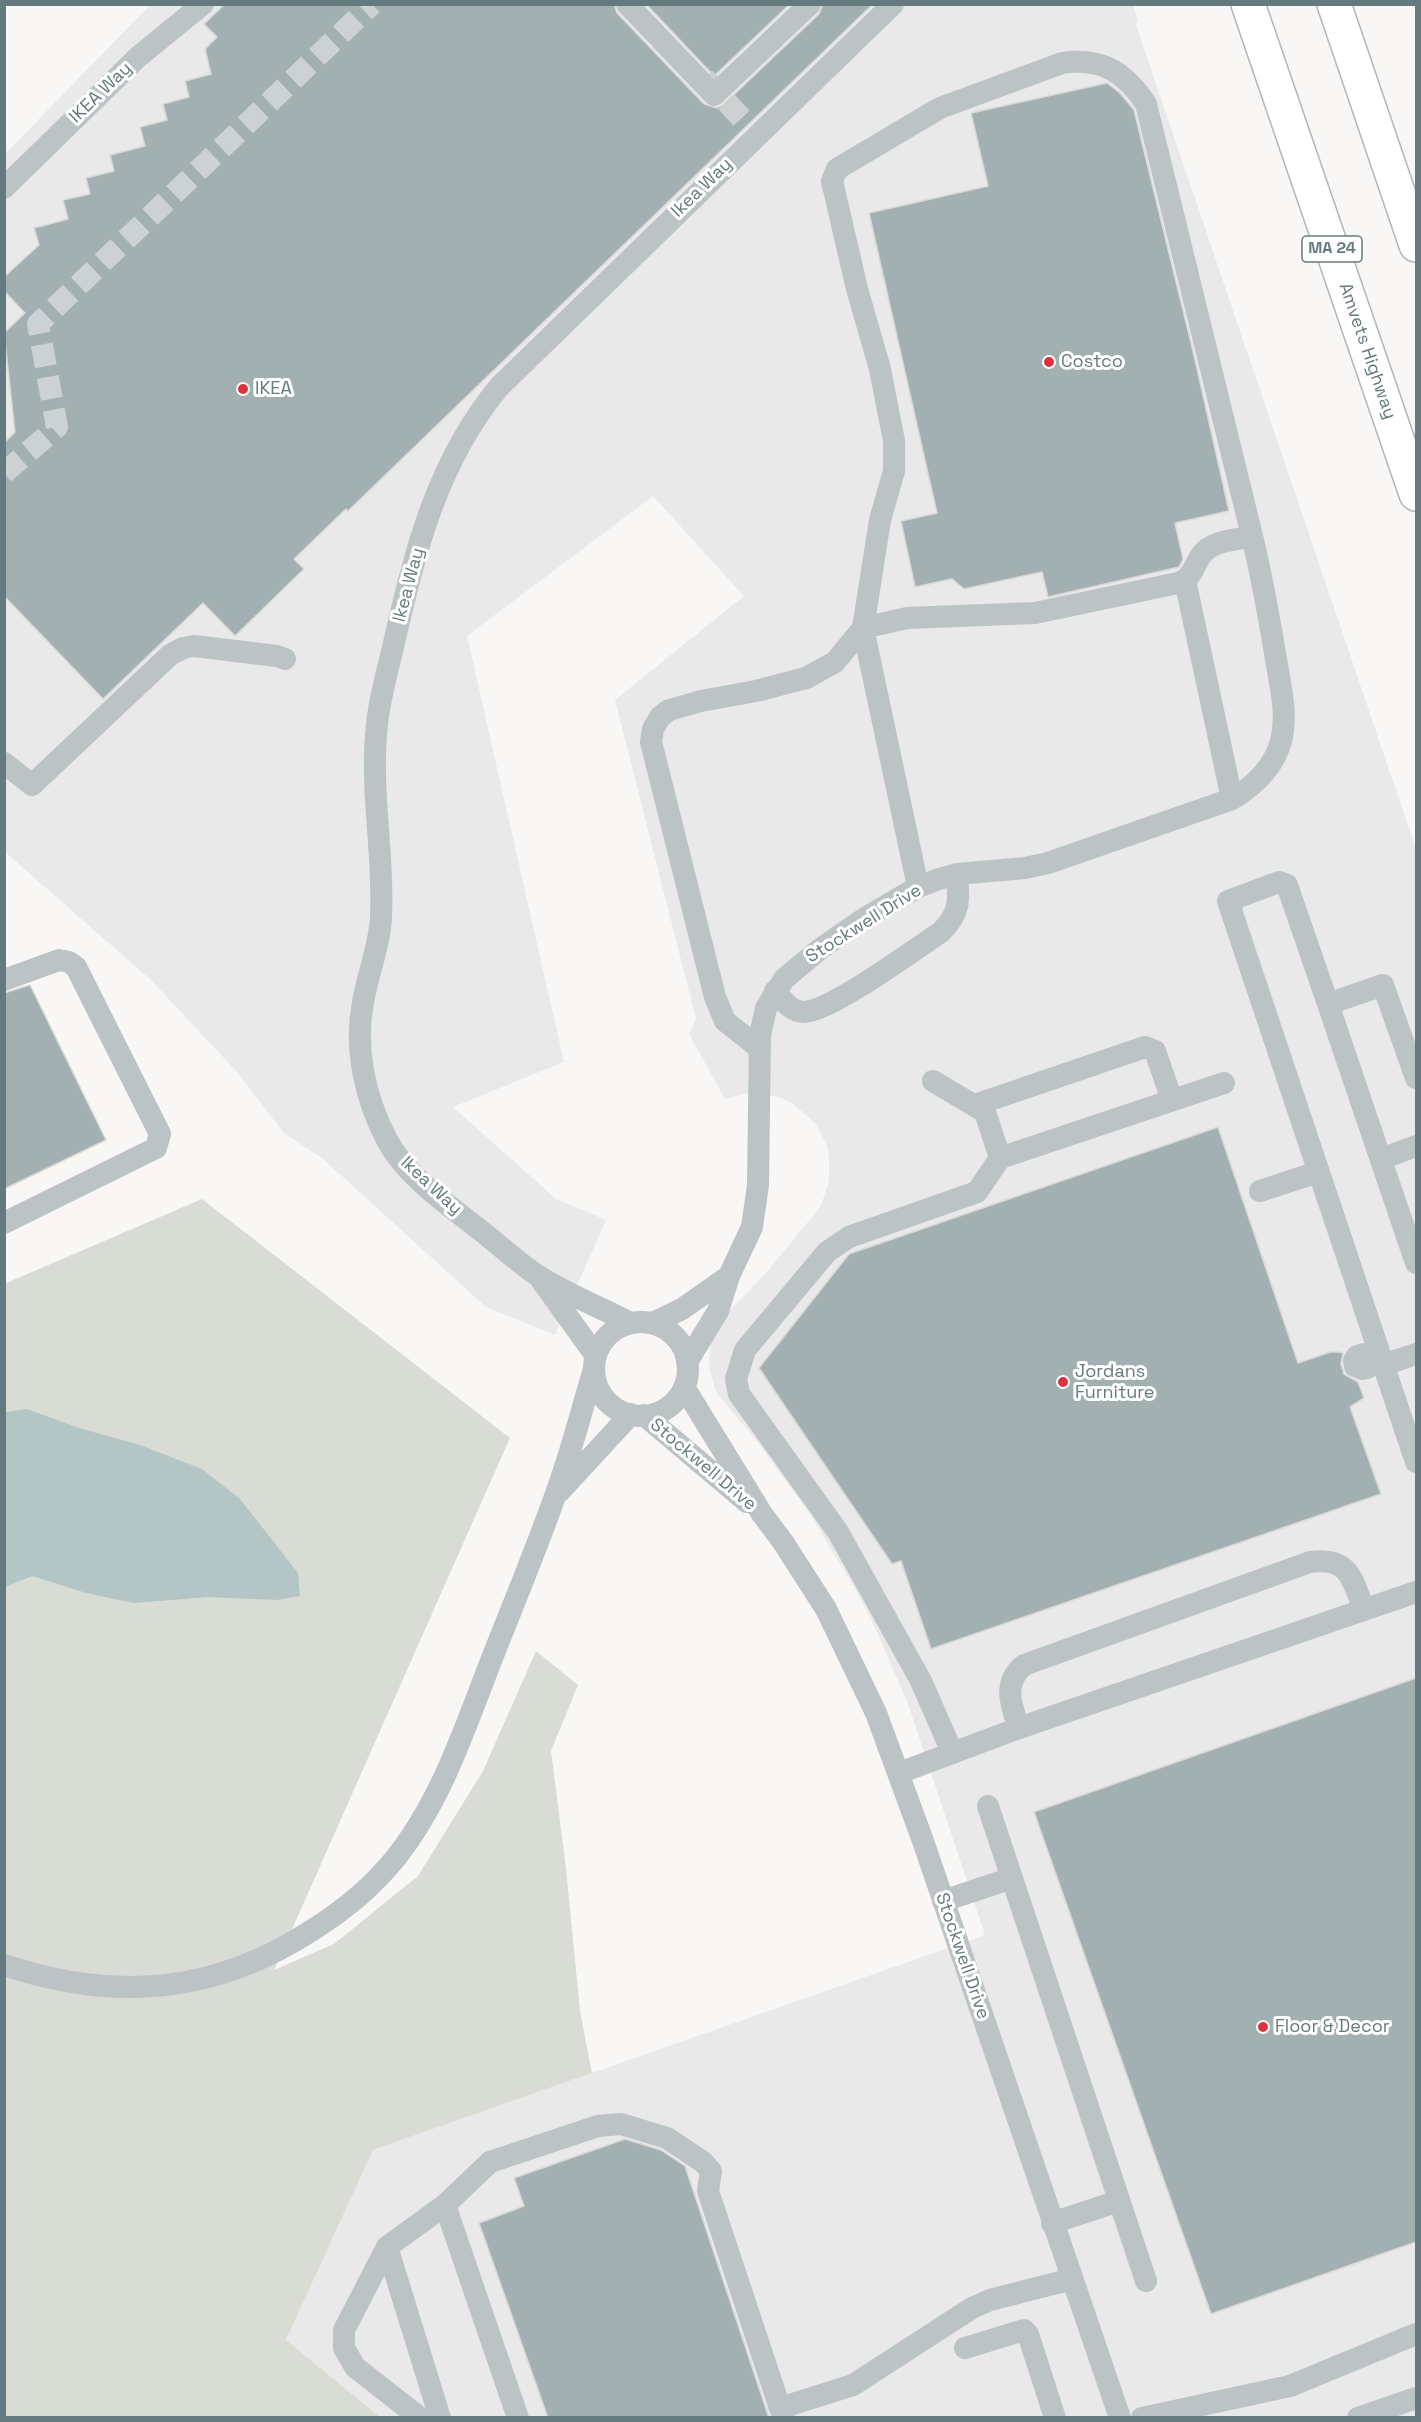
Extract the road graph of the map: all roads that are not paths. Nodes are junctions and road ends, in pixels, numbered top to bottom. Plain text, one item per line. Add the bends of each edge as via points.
1 (202, 4) edge
2 (627, 4) edge
3 (810, 4) edge
4 (893, 4) edge
5 (1248, 4) edge
6 (1334, 4) edge
7 (4, 188) edge
8 (1416, 245) edge
9 (1416, 494) edge
10 (1252, 536) junction
11 (1185, 580) junction
12 (863, 628) junction
13 (285, 658) dead end
14 (4, 763) edge
15 (1232, 799) junction
16 (957, 874) junction
17 (918, 887) junction
18 (4, 980) edge
19 (775, 991) junction
20 (1328, 1004) junction
21 (759, 1048) junction
22 (1416, 1078) edge
23 (933, 1081) dead end
24 (1224, 1083) dead end
25 (1172, 1100) junction
26 (975, 1105) junction
27 (1416, 1146) edge
28 (1000, 1158) junction
29 (1381, 1159) junction
30 (1318, 1172) junction
31 (1260, 1191) dead end
32 (4, 1223) edge
33 (1416, 1263) edge
34 (537, 1275) junction
35 (729, 1276) junction
36 (630, 1323) junction
37 (653, 1323) junction
38 (1416, 1354) edge
39 (687, 1362) junction
40 (595, 1363) junction
41 (1369, 1363) junction
42 (684, 1387) junction
43 (637, 1415) junction
44 (1416, 1462) edge
45 (555, 1497) junction
46 (762, 1514) junction
47 (1416, 1592) edge
48 (1364, 1610) junction
49 (1019, 1728) junction
50 (952, 1752) junction
51 (899, 1773) junction
52 (988, 1806) dead end
53 (1012, 1878) junction
54 (943, 1901) junction
55 (4, 1965) edge
56 (1119, 2201) junction
57 (445, 2205) junction
58 (1052, 2223) junction
59 (387, 2247) junction
60 (1072, 2279) junction
61 (1146, 2281) dead end
62 (1416, 2334) edge
63 (964, 2348) dead end
64 (1416, 2398) edge
65 (782, 2413) edge
66 (420, 2418) edge
67 (440, 2418) edge
68 (518, 2418) edge
69 (1054, 2418) edge
70 (1120, 2418) edge
71 (1142, 2418) edge
72 (1358, 2418) edge

1 - 7 street, IKEA Way via 138,57
2 - 3 street via 714,95
4 - 34 street, Ikea Way via 752,130 499,387 468,428 446,471 422,537 400,617 376,735 383,886 381,924 363,1003 361,1062 376,1117 389,1144 428,1188
5 - 9 highway, Amvets Highway / MA 24
6 - 8 highway
10 - 11 street via 1216,544 1201,555 1195,570
10 - 12 street, Stockwell Drive via 1146,104 1129,82 1104,64 1078,60 1062,63 940,108 834,174 832,181 880,369 894,441 894,471 879,520
10 - 15 street, Stockwell Drive via 1282,699 1283,732 1265,772
11 - 12 street via 1035,614 907,618
11 - 15 street
12 - 17 street
12 - 21 street via 842,656 806,678 669,710 653,729 651,742 716,997 725,1021
13 - 14 street via 207,647 183,648 170,655 32,785
15 - 16 street, Stockwell Drive via 1048,863
16 - 17 street, Stockwell Drive
16 - 19 street via 958,907 941,932 836,1001 803,1012 792,1010
17 - 19 street, Stockwell Drive via 820,949
18 - 32 street via 59,960 76,967 160,1134 156,1148
19 - 21 street, Stockwell Drive via 762,1020
20 - 22 street via 1383,985
20 - 29 street
20 - 30 street via 1287,885 1279,882 1228,901
21 - 35 street, Stockwell Drive via 758,1185 752,1227
23 - 26 street
24 - 25 street
25 - 26 street via 1155,1051 1145,1047
25 - 28 street
26 - 28 street via 985,1112
27 - 29 street
28 - 50 street via 977,1192 849,1237 827,1252 745,1350 736,1379 739,1394 838,1532 921,1681
29 - 33 street
30 - 31 street
30 - 41 street
34 - 36 street, Ikea Way
34 - 40 street, Ikea Way via 560,1304
35 - 37 street
35 - 39 street, Stockwell Drive via 718,1311
36 - 37 street
36 - 40 street via 605,1338
37 - 39 street via 676,1338
38 - 41 street
39 - 42 street
40 - 43 street via 597,1384 604,1398 616,1408
40 - 45 street
41 - 44 street
42 - 43 street via 664,1410
42 - 46 street, Stockwell Drive
43 - 45 street
43 - 46 street, Stockwell Drive
45 - 55 street via 438,1791 394,1859 367,1889 301,1938 257,1962 213,1977 166,1986 122,1988 76,1983
46 - 51 street, Stockwell Drive via 836,1627
47 - 48 street
48 - 49 street
48 - 49 street via 1346,1570 1324,1560 1310,1562 1024,1665 1009,1687
49 - 50 street
50 - 51 street
51 - 54 street, Stockwell Drive
52 - 53 street
53 - 54 street
53 - 56 street
54 - 58 street, Stockwell Drive
56 - 58 street
56 - 61 street
57 - 59 street
57 - 65 street via 490,2162 598,2126 621,2124 674,2142 711,2171 708,2191
57 - 68 street
58 - 60 street, Stockwell Drive
59 - 66 street via 347,2321 342,2340 348,2358 362,2374
59 - 67 street
60 - 65 street via 981,2303 853,2385
60 - 70 street, Stockwell Drive
62 - 71 street via 1290,2386
63 - 69 street via 1024,2330
64 - 72 street

